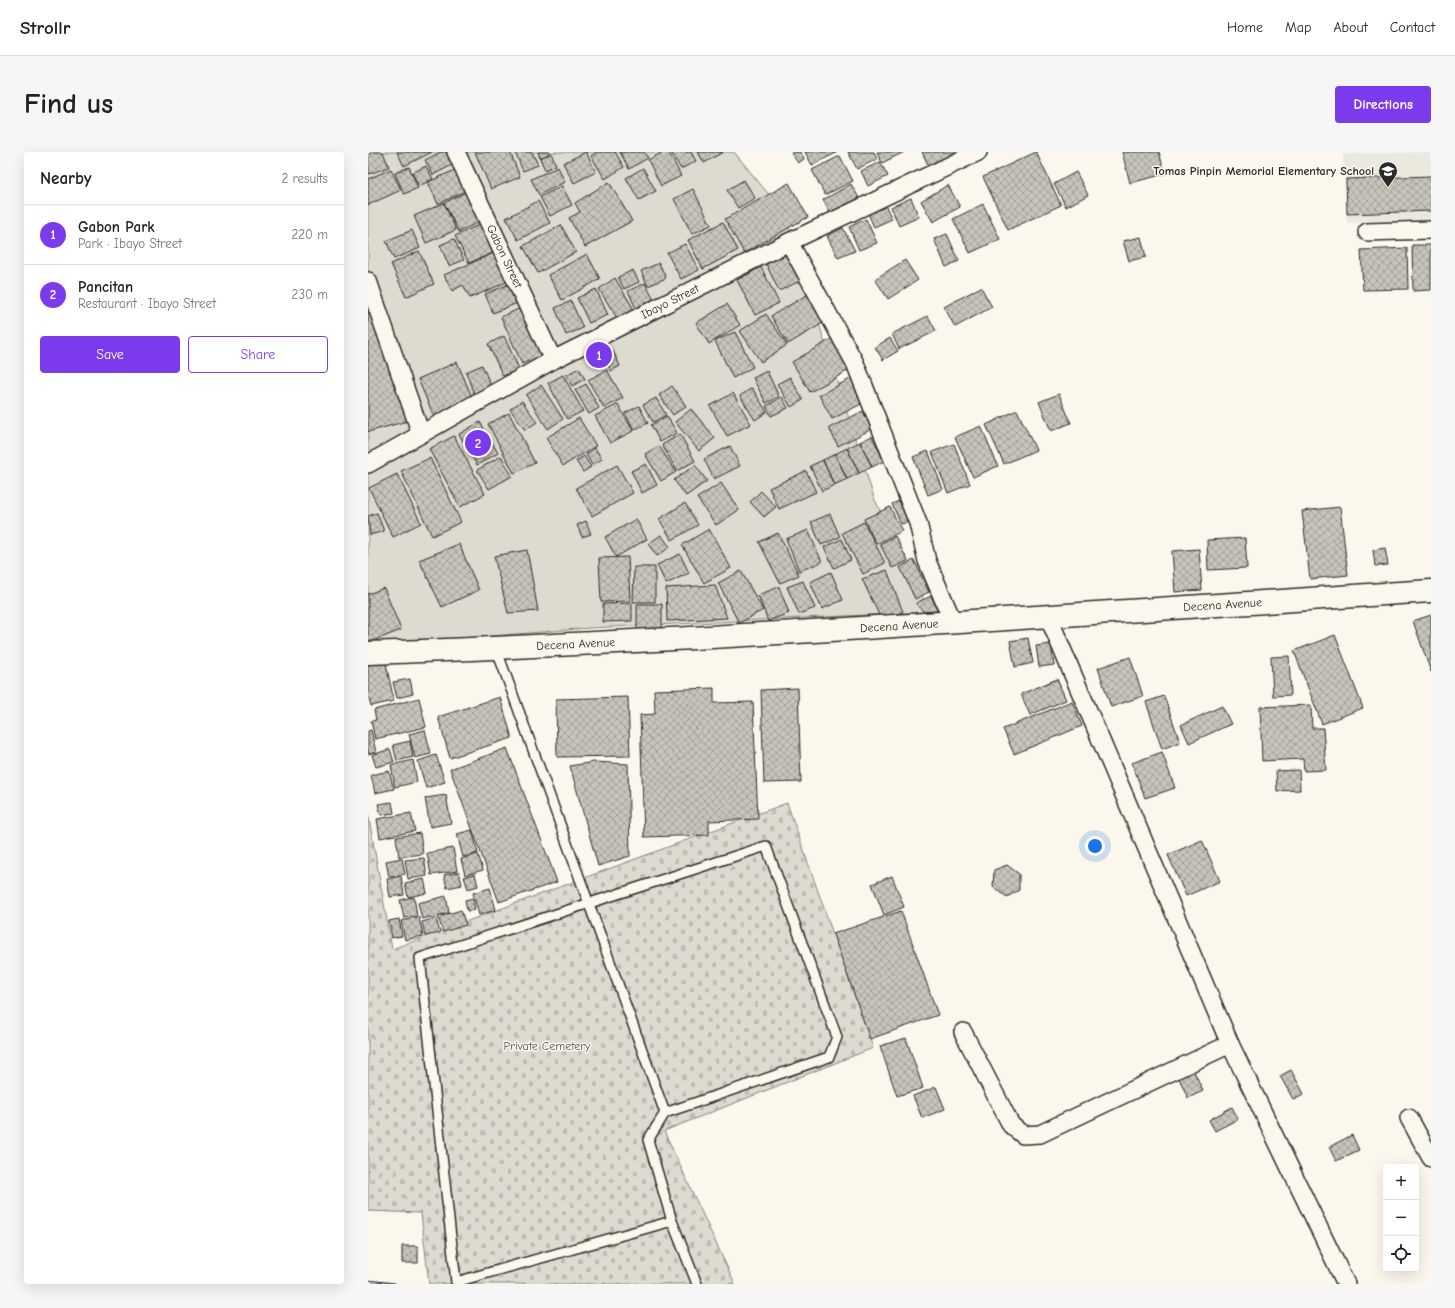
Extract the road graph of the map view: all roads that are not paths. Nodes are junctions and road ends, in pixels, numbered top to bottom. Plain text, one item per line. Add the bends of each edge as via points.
1 (456, 152) edge
2 (978, 152) edge
3 (1431, 230) edge
4 (1367, 232) dead end
5 (789, 242) junction
6 (368, 281) edge
7 (553, 360) junction
8 (420, 434) junction
9 (368, 464) edge
10 (1431, 591) edge
11 (1048, 616) junction
12 (954, 622) junction
13 (496, 648) junction
14 (368, 653) edge
15 (589, 903) junction
16 (963, 1032) dead end
17 (1230, 1044) junction
18 (665, 1113) junction
19 (1409, 1118) dead end
20 (1431, 1158) edge
21 (672, 1221) junction
22 (456, 1283) edge
23 (697, 1284) edge
24 (1346, 1284) edge

1 - 7 street, Gabon Street
2 - 5 street, Ibayo Street
3 - 4 street
5 - 7 street, Ibayo Street
5 - 12 street via 855,363 918,523 927,561
6 - 8 street
7 - 8 street, Ibayo Street
8 - 9 street, Ibayo Street
10 - 11 main road, Decena Avenue
11 - 12 main road, Decena Avenue
11 - 17 street
12 - 13 main road, Decena Avenue
13 - 14 main road, Decena Avenue
13 - 15 lane
15 - 18 lane
15 - 18 lane via 766,846 837,1037 829,1057
15 - 22 lane via 420,958
16 - 17 street via 1011,1125 1023,1135 1040,1134
17 - 24 street
18 - 21 lane via 648,1140
19 - 20 street
21 - 22 lane
21 - 23 lane

